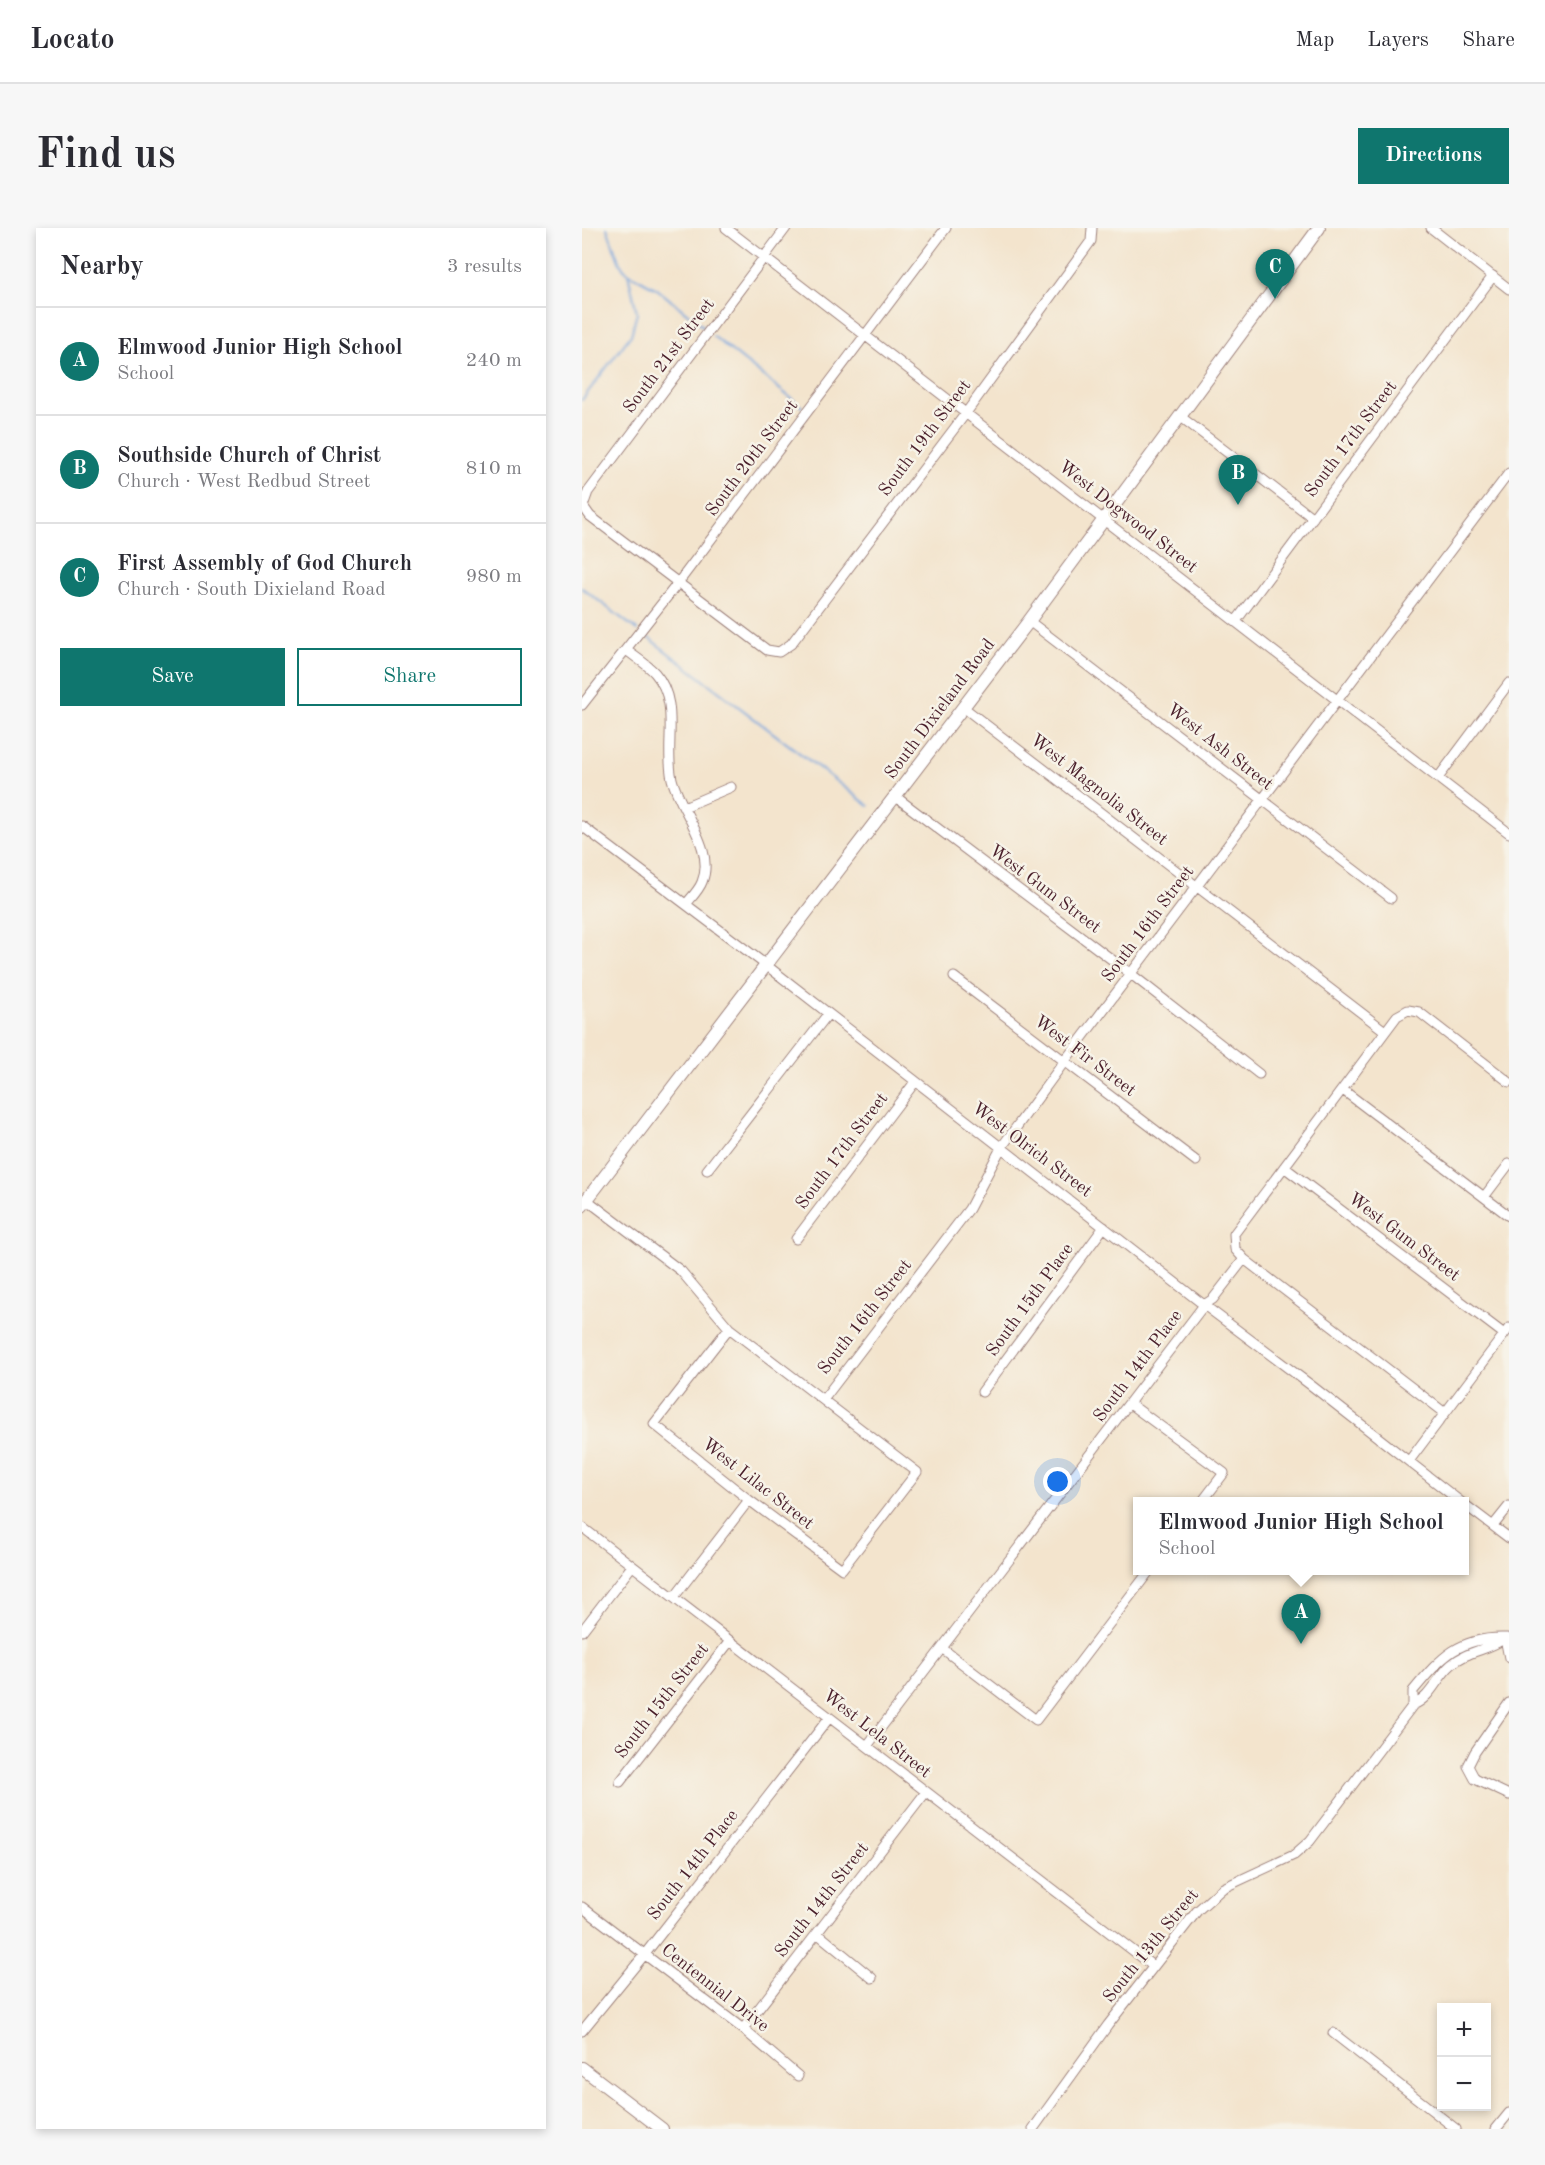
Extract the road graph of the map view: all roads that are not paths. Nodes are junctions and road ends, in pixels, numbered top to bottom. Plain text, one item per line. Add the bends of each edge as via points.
1 (726, 228) edge
2 (786, 228) edge
3 (946, 228) edge
4 (1092, 228) edge
5 (1319, 228) edge
6 (1431, 228) edge
7 (763, 258) junction
8 (1493, 276) junction
9 (1509, 289) edge
10 (865, 335) junction
11 (966, 412) junction
12 (1181, 417) junction
13 (1509, 473) edge
14 (583, 506) edge
15 (1313, 518) junction
16 (1104, 519) junction
17 (678, 583) junction
18 (1029, 621) junction
19 (1236, 621) junction
20 (626, 650) junction
21 (1509, 683) edge
22 (1339, 700) junction
23 (582, 705) edge
24 (963, 707) junction
25 (1438, 778) junction
26 (731, 787) dead end
27 (896, 797) junction
28 (1262, 800) junction
29 (684, 807) junction
30 (582, 826) edge
31 (1509, 833) edge
32 (1197, 887) junction
33 (1392, 898) dead end
34 (686, 904) junction
35 (766, 965) junction
36 (1131, 974) junction
37 (954, 976) dead end
38 (828, 1014) junction
39 (1385, 1031) junction
40 (1064, 1062) junction
41 (1259, 1074) dead end
42 (915, 1082) junction
43 (1509, 1082) edge
44 (1343, 1090) junction
45 (1002, 1148) junction
46 (1196, 1161) dead end
47 (1509, 1164) edge
48 (1284, 1167) junction
49 (707, 1170) dead end
50 (1484, 1197) junction
51 (584, 1203) edge
52 (1509, 1216) edge
53 (1104, 1227) junction
54 (796, 1239) dead end
55 (1244, 1259) junction
56 (1204, 1305) junction
57 (729, 1328) junction
58 (1507, 1331) edge
59 (982, 1392) dead end
60 (823, 1400) junction
61 (1130, 1404) junction
62 (1445, 1413) junction
63 (1409, 1461) junction
64 (1206, 1497) edge
65 (1455, 1497) edge
66 (749, 1500) junction
67 (1509, 1506) edge
68 (1469, 1508) edge
69 (1493, 1526) junction
70 (582, 1527) edge
71 (1509, 1538) edge
72 (632, 1566) junction
73 (1146, 1575) edge
74 (674, 1597) junction
75 (582, 1631) edge
76 (1507, 1638) edge
77 (730, 1641) junction
78 (943, 1649) junction
79 (1509, 1658) edge
80 (1509, 1703) edge
81 (829, 1718) junction
82 (867, 1746) junction
83 (620, 1782) dead end
84 (926, 1792) junction
85 (1509, 1795) edge
86 (582, 1907) edge
87 (817, 1933) junction
88 (645, 1954) junction
89 (1153, 1966) junction
90 (872, 1978) dead end
91 (743, 2029) junction
92 (582, 2031) edge
93 (1334, 2033) dead end
94 (582, 2068) edge
95 (798, 2076) dead end
96 (1509, 2113) edge
97 (659, 2128) edge
98 (1033, 2129) edge
99 (1456, 2129) edge
100 (1496, 2129) edge

1 - 7 street, West Dogwood Street
2 - 7 street, South 21st Street
3 - 10 street, South 20th Street
4 - 11 street, South 19th Street via 1091,241
5 - 12 main road, South Dixieland Road
6 - 8 street
7 - 10 street, West Dogwood Street
7 - 14 street, South 21st Street via 588,492
8 - 9 street
8 - 15 street, South 17th Street
10 - 11 street, West Dogwood Street
10 - 17 street, South 20th Street
11 - 16 street, West Dogwood Street
11 - 17 street, South 19th Street via 791,644 779,652 767,650
12 - 15 street
12 - 16 main road, South Dixieland Road
13 - 22 street, South 16th Street
14 - 17 street via 590,516
15 - 19 street, South 17th Street
16 - 18 main road, South Dixieland Road
16 - 19 street, West Dogwood Street
17 - 20 street, South 20th Street
18 - 24 main road, South Dixieland Road
18 - 28 street, West Ash Street
19 - 22 street, West Dogwood Street
20 - 23 street, South 20th Street
20 - 29 street via 654,672 667,695 672,780
21 - 25 street
22 - 25 street, West Dogwood Street
22 - 28 street, South 16th Street
24 - 27 main road, South Dixieland Road
24 - 32 street, West Magnolia Street
25 - 31 street, West Dogwood Street
26 - 29 street
27 - 35 main road, South Dixieland Road
27 - 36 street, West Gum Street
28 - 32 street, South 16th Street
28 - 33 street, West Ash Street
29 - 34 street via 704,850 706,867 702,883
30 - 34 street, West Olrich Street
32 - 36 street, South 16th Street
32 - 39 street, West Magnolia Street
34 - 35 street, West Olrich Street
35 - 38 street, West Olrich Street
35 - 51 main road, South Dixieland Road
36 - 40 street, South 16th Street
36 - 41 street, West Gum Street
37 - 40 street, West Fir Street
38 - 42 street, West Olrich Street
38 - 49 street
39 - 43 street via 1401,1012 1412,1010 1424,1015
39 - 44 street
40 - 45 street, South 16th Street
40 - 46 street, West Fir Street
42 - 45 street, West Olrich Street
42 - 54 street, South 17th Street
44 - 48 street
44 - 50 street
45 - 53 street, West Olrich Street
45 - 60 street, South 16th Street via 969,1209
47 - 50 street
48 - 55 street via 1234,1234 1234,1249
48 - 58 street, West Gum Street
50 - 52 street
51 - 57 street via 681,1271
53 - 56 street, West Olrich Street
53 - 59 street, South 15th Place
55 - 56 street, South 14th Place
55 - 62 street
56 - 61 street, South 14th Place
56 - 63 street, West Olrich Street
57 - 60 street
57 - 66 street, West Lilac Street via 654,1424
58 - 62 street
60 - 66 street, West Lilac Street via 917,1472 842,1569
61 - 64 street via 1224,1473
61 - 78 street, South 14th Place
62 - 63 street
63 - 65 street, West Olrich Street
66 - 74 street
67 - 69 street
68 - 69 street, West Olrich Street
69 - 71 street, West Olrich Street
70 - 72 street, West Lela Street
72 - 74 street, West Lela Street
72 - 75 street
73 - 78 street via 1036,1720
74 - 77 street, West Lela Street
76 - 79 street
76 - 89 street, South 13th Street via 1491,1636 1466,1643 1437,1661 1413,1691 1413,1705 1310,1841 1294,1855 1209,1898
77 - 81 street, West Lela Street
77 - 83 street, South 15th Street
78 - 82 street, South 14th Place
80 - 85 street via 1468,1766 1476,1779
81 - 82 street, West Lela Street
81 - 88 street, South 14th Place
82 - 84 street, West Lela Street
84 - 87 street, South 14th Street
84 - 89 street, West Lela Street
86 - 88 street, Centennial Drive
87 - 90 street
87 - 91 street, South 14th Street
88 - 91 street, Centennial Drive
88 - 92 street, South 14th Place
89 - 98 street, South 13th Street
91 - 95 street, Centennial Drive
93 - 99 street
94 - 97 main road
96 - 100 street

